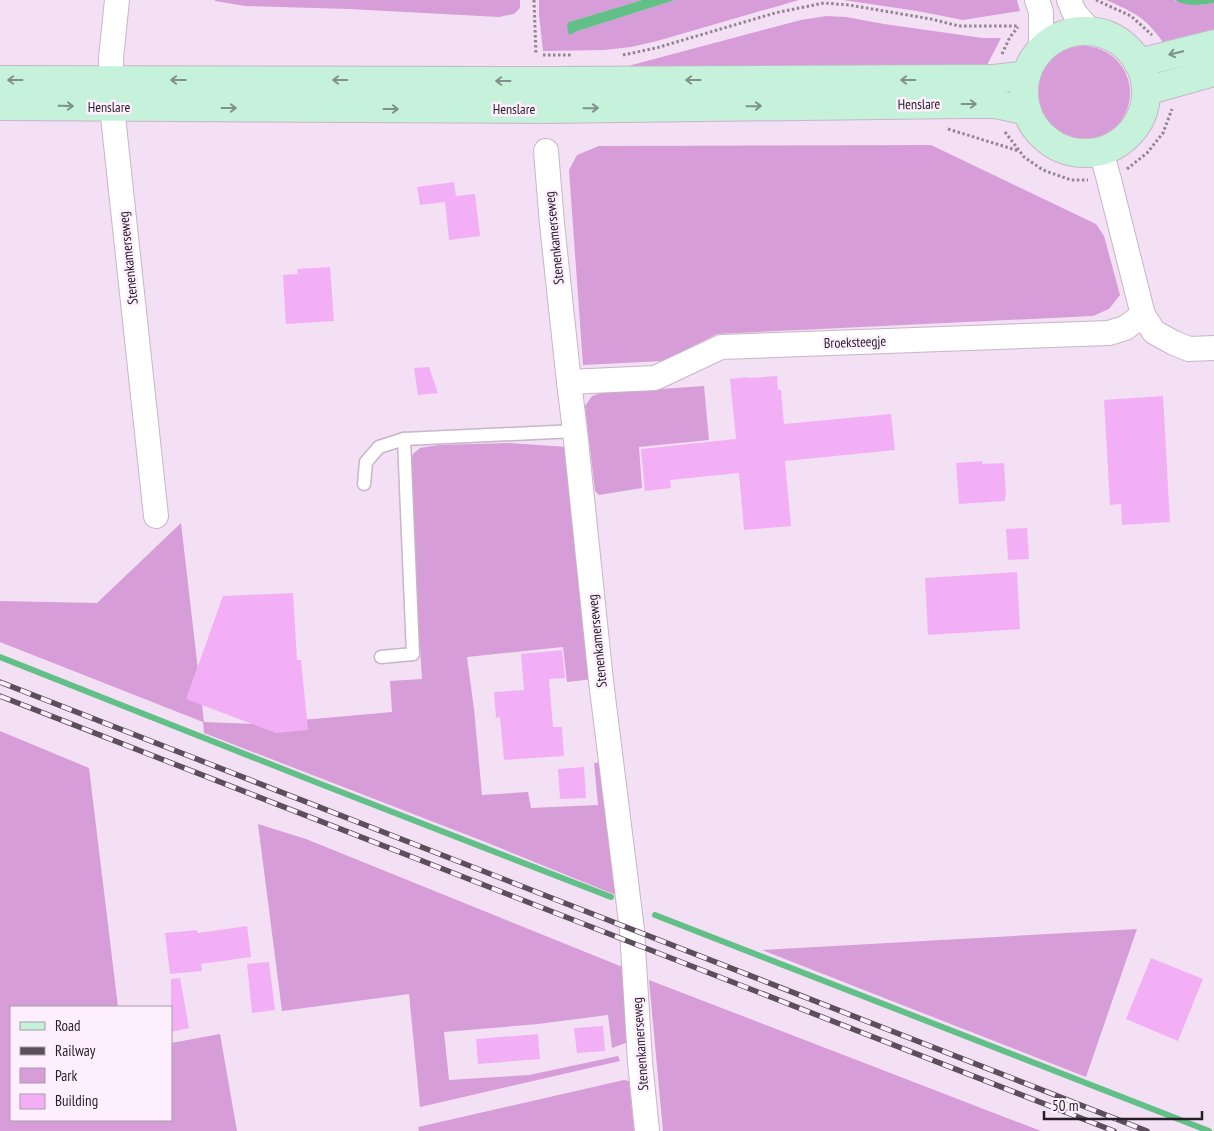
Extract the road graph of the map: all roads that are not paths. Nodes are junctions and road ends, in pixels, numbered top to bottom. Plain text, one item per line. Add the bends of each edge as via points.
1 (118, 0) edge
2 (1037, 0) edge
3 (1069, 0) edge
4 (1090, 31) junction
5 (1214, 44) edge
6 (1041, 49) junction
7 (1138, 63) junction
8 (1214, 72) edge
9 (1026, 75) junction
10 (0, 80) edge
11 (112, 80) junction
12 (1158, 88) junction
13 (995, 91) junction
14 (0, 106) edge
15 (112, 107) junction
16 (1027, 111) junction
17 (546, 151) dead end
18 (1104, 163) junction
19 (1143, 315) junction
20 (1214, 348) edge
21 (569, 382) junction
22 (575, 430) junction
23 (404, 439) junction
24 (364, 484) dead end
25 (156, 516) dead end
26 (381, 657) dead end
27 (647, 1131) edge

1 - 11 street, Stenenkamerseweg via 111,58
2 - 6 street via 1041,12
3 - 4 street via 1074,12
4 - 6 street via 1066,34
4 - 7 street via 1102,33 1123,44
5 -> 7 street
6 - 9 street
7 - 12 street via 1144,76
8 - 12 street
9 - 13 street, Henslare
9 - 16 street
11 -> 10 street, Henslare
13 -> 11 street, Henslare via 552,81
11 - 15 street, Stenenkamerseweg
12 - 18 street via 1138,122
15 -> 13 street, Henslare via 543,109
13 - 16 street, Henslare
14 -> 15 street, Henslare
15 - 25 street, Stenenkamerseweg
16 - 18 street via 1038,131 1056,146 1089,153
17 - 21 street, Stenenkamerseweg
18 - 19 street
19 - 20 street via 1154,332 1169,341 1189,349
19 - 21 street, Broeksteegje via 1125,328 1109,333 721,347 655,378
21 - 22 street, Stenenkamerseweg
22 - 23 lane
22 - 27 street, Stenenkamerseweg via 600,681 632,930
23 - 24 lane via 379,447 366,462
23 - 26 lane via 413,654

